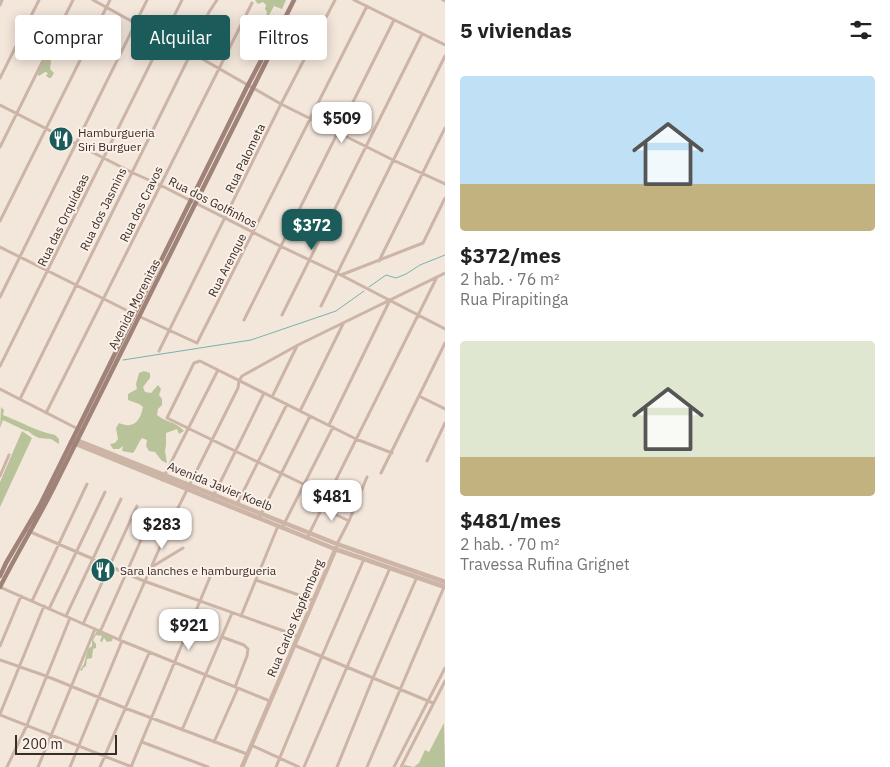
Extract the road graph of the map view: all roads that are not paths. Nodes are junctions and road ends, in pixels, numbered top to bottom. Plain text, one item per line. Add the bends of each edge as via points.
1 (2, 0) edge
2 (39, 0) edge
3 (74, 0) edge
4 (93, 0) edge
5 (110, 0) edge
6 (147, 0) edge
7 (182, 0) edge
8 (216, 0) edge
9 (294, 0) edge
10 (335, 0) edge
11 (354, 0) edge
12 (252, 2) dead end
13 (0, 4) edge
14 (367, 6) junction
15 (107, 7) junction
16 (139, 15) edge
17 (175, 15) edge
18 (208, 15) edge
19 (394, 20) junction
20 (131, 21) edge
21 (131, 31) edge
22 (422, 34) junction
23 (445, 45) edge
24 (445, 56) edge
25 (153, 60) edge
26 (187, 60) edge
27 (203, 60) edge
28 (219, 69) junction
29 (0, 78) edge
30 (251, 87) junction
31 (281, 104) junction
32 (0, 105) edge
33 (17, 113) junction
34 (310, 118) junction
35 (46, 128) junction
36 (445, 128) edge
37 (338, 132) junction
38 (76, 143) junction
39 (366, 146) junction
40 (0, 147) edge
41 (104, 158) junction
42 (393, 160) junction
43 (131, 172) junction
44 (422, 174) junction
45 (445, 184) edge
46 (160, 185) junction
47 (445, 198) edge
48 (193, 202) junction
49 (225, 218) junction
50 (0, 221) edge
51 (253, 232) junction
52 (280, 246) junction
53 (0, 247) edge
54 (20, 257) junction
55 (309, 260) junction
56 (379, 261) junction
57 (48, 271) junction
58 (445, 273) edge
59 (339, 274) junction
60 (437, 277) junction
61 (76, 285) junction
62 (0, 297) edge
63 (104, 299) junction
64 (390, 301) junction
65 (321, 306) dead end
66 (137, 315) junction
67 (282, 315) dead end
68 (418, 315) junction
69 (244, 320) dead end
70 (343, 324) junction
71 (445, 329) edge
72 (169, 330) junction
73 (445, 343) edge
74 (298, 345) junction
75 (159, 351) dead end
76 (0, 366) edge
77 (218, 370) junction
78 (239, 381) junction
79 (0, 389) edge
80 (264, 393) junction
81 (419, 396) junction
82 (272, 397) junction
83 (20, 399) junction
84 (287, 404) junction
85 (445, 409) edge
86 (300, 411) junction
87 (46, 413) junction
88 (310, 416) junction
89 (445, 423) edge
90 (331, 426) junction
91 (189, 428) junction
92 (80, 430) junction
93 (356, 439) junction
94 (212, 440) junction
95 (74, 441) junction
96 (235, 451) junction
97 (392, 453) junction
98 (9, 455) dead end
99 (427, 461) dead end
100 (258, 462) junction
101 (282, 474) junction
102 (381, 474) dead end
103 (0, 476) edge
104 (164, 477) junction
105 (367, 477) dead end
106 (87, 484) dead end
107 (189, 484) junction
108 (304, 484) junction
109 (186, 490) junction
110 (105, 492) dead end
111 (328, 496) junction
112 (213, 497) junction
113 (121, 499) dead end
114 (137, 506) dead end
115 (236, 507) junction
116 (322, 508) junction
117 (153, 513) dead end
118 (260, 516) junction
119 (349, 521) junction
120 (281, 525) junction
121 (28, 531) junction
122 (308, 536) junction
123 (59, 544) junction
124 (336, 547) junction
125 (184, 548) dead end
126 (76, 552) junction
127 (93, 559) junction
128 (364, 559) junction
129 (6, 563) junction
130 (0, 564) edge
131 (110, 566) junction
132 (150, 568) junction
133 (390, 568) junction
134 (127, 574) junction
135 (0, 576) edge
136 (210, 577) dead end
137 (418, 577) junction
138 (256, 580) junction
139 (144, 581) junction
140 (445, 582) edge
141 (0, 587) edge
142 (445, 587) edge
143 (21, 596) junction
144 (313, 600) junction
145 (32, 601) junction
146 (200, 601) junction
147 (44, 606) junction
148 (49, 609) junction
149 (232, 613) junction
150 (241, 616) junction
151 (68, 617) junction
152 (83, 624) junction
153 (95, 629) junction
154 (100, 632) junction
155 (298, 636) junction
156 (222, 637) junction
157 (120, 641) junction
158 (294, 644) junction
159 (0, 646) edge
160 (149, 653) junction
161 (322, 656) junction
162 (0, 660) edge
163 (175, 663) junction
164 (19, 666) junction
165 (346, 667) junction
166 (445, 668) edge
167 (206, 675) junction
168 (46, 676) junction
169 (373, 678) junction
170 (445, 681) edge
171 (72, 686) junction
172 (237, 688) junction
173 (400, 690) junction
174 (99, 698) junction
175 (270, 701) junction
176 (428, 701) junction
177 (433, 703) junction
178 (125, 708) junction
179 (0, 715) edge
180 (152, 718) junction
181 (27, 725) junction
182 (182, 730) junction
183 (52, 734) junction
184 (142, 742) junction
185 (214, 742) junction
186 (251, 745) junction
187 (79, 746) junction
188 (247, 754) junction
189 (104, 757) junction
190 (280, 758) junction
191 (7, 767) edge
192 (38, 767) edge
193 (70, 767) edge
194 (100, 767) edge
195 (131, 767) edge
196 (208, 767) edge
197 (242, 767) edge
198 (276, 767) edge
199 (299, 767) edge
200 (304, 767) edge
201 (337, 767) edge
202 (367, 767) edge
203 (394, 767) edge
204 (401, 767) edge

1 - 13 street
2 - 29 street
3 - 33 street
4 - 15 street
5 - 15 street
6 - 16 street
7 - 17 street, Rua das Orquídeas
8 - 18 street, Rua dos Jasmins
9 - 30 main road, Avenida Morenitas
10 - 31 street, Rua Palometa
11 - 14 street
12 - 28 street, Rua dos Cravos
14 - 19 street
14 - 34 street, Rua Arenque
15 - 20 street
15 - 35 street
19 - 22 street
19 - 37 street
21 - 38 street
22 - 23 street
22 - 39 street
24 - 42 street
25 - 41 street, Rua das Orquídeas
26 - 43 street, Rua dos Jasmins
27 - 28 street
28 - 30 street
28 - 46 street, Rua dos Cravos
30 - 31 street
30 - 48 main road, Avenida Morenitas
31 - 34 street
31 - 49 street, Rua Palometa
32 - 33 street, Rua dos Golfinhos
33 - 35 street, Rua dos Golfinhos
33 - 40 street
34 - 37 street
34 - 51 street, Rua Arenque
35 - 38 street, Rua dos Golfinhos
35 - 50 street
36 - 44 street
37 - 39 street
37 - 52 street
38 - 41 street, Rua dos Golfinhos
38 - 54 street
39 - 42 street
39 - 55 street
41 - 43 street, Rua dos Golfinhos
41 - 57 street, Rua das Orquídeas
42 - 44 street
42 - 59 street
43 - 46 street, Rua dos Golfinhos
43 - 61 street, Rua dos Jasmins
44 - 45 street
44 - 56 street
46 - 48 street, Rua dos Golfinhos
46 - 63 street, Rua dos Cravos
47 - 56 street via 422,243
48 - 49 street, Rua dos Golfinhos
48 - 66 main road, Avenida Morenitas
49 - 51 street, Rua dos Golfinhos
49 - 72 street, Rua Palometa
51 - 52 street, Rua dos Golfinhos
51 - 72 street, Rua Arenque via 197,343
52 - 55 street, Rua dos Golfinhos
52 - 69 street
53 - 54 street
54 - 57 street
54 - 62 street
55 - 59 street, Rua dos Golfinhos
55 - 67 street
56 - 59 street
57 - 61 street
57 - 76 street, Rua das Orquídeas
58 - 60 street
59 - 64 street, Rua dos Golfinhos
59 - 65 street
60 - 64 street
60 - 68 street
61 - 63 street
61 - 83 street, Rua dos Jasmins
63 - 66 street
63 - 87 street, Rua dos Cravos
64 - 68 street, Rua dos Golfinhos
64 - 70 street
64 - 90 street
66 - 72 street
66 - 92 main road, Avenida Morenitas
68 - 71 street, Rua dos Golfinhos
68 - 93 street
70 - 74 street
70 - 86 street
72 - 75 street, Rua Palometa
73 - 81 street
74 - 78 street via 242,376
74 - 82 street
77 - 78 street
77 - 91 street
77 - 91 street via 200,362 194,363 167,418
78 - 80 street
78 - 94 street
79 - 83 street
80 - 82 street
80 - 96 street
81 - 85 street
81 - 97 street
82 - 84 street
83 - 87 street
84 - 86 street
84 - 100 street
86 - 88 street
87 - 92 street
88 - 90 street
88 - 101 street
89 - 99 street
90 - 93 street
90 - 108 street
91 - 94 street
91 - 104 street
92 - 95 main road, Avenida Morenitas
93 - 97 street
93 - 111 street
94 - 96 street
94 - 107 street
95 - 104 street, Avenida Javier Koelb
95 - 121 main road, Avenida Morenitas
96 - 100 street
96 - 112 street
97 - 102 street
98 - 103 street
100 - 101 street
100 - 115 street
101 - 108 street
101 - 118 street
104 - 107 street, Avenida Javier Koelb
104 - 109 street, Avenida Javier Koelb
105 - 119 street, Rua Carlos Kapfemberg
106 - 123 street
107 - 109 street
107 - 112 street, Avenida Javier Koelb
108 - 111 street
108 - 120 street
109 - 112 street, Avenida Javier Koelb
109 - 132 street
110 - 126 street
111 - 116 street
112 - 115 street, Avenida Javier Koelb
113 - 127 street
114 - 131 street
115 - 118 street, Avenida Javier Koelb
116 - 119 street
116 - 122 street
117 - 134 street
118 - 120 street, Avenida Javier Koelb
119 - 124 street, Rua Carlos Kapfemberg
120 - 122 street, Avenida Javier Koelb
120 - 138 street
121 - 123 street
121 - 129 main road, Avenida Morenitas
121 - 141 main road, Avenida Morenitas
122 - 124 street, Avenida Javier Koelb
123 - 126 street
123 - 145 street
124 - 128 street, Avenida Javier Koelb
124 - 140 street, Avenida Javier Koelb
124 - 144 street, Rua Carlos Kapfemberg
125 - 132 street
126 - 127 street
126 - 148 street
127 - 131 street
127 - 151 street
128 - 133 street, Avenida Javier Koelb
128 - 161 street
129 - 130 street
129 - 135 main road, Avenida Morenitas
131 - 134 street
131 - 152 street
132 - 139 street
133 - 137 street, Avenida Javier Koelb
133 - 165 street
134 - 139 street
134 - 154 street
136 - 146 street
137 - 142 street, Avenida Javier Koelb
137 - 169 street
138 - 144 street
138 - 150 street
139 - 146 street
139 - 157 street
141 - 143 street
142 - 173 street
143 - 145 street
143 - 159 street
144 - 155 street, Rua Carlos Kapfemberg
145 - 147 street
146 - 149 street
146 - 163 street
147 - 148 street
147 - 164 street
148 - 151 street
149 - 150 street
149 - 156 street
150 - 155 street
151 - 152 street
151 - 168 street
152 - 153 street
153 - 154 street
153 - 171 street
154 - 157 street
155 - 158 street, Rua Carlos Kapfemberg
156 - 167 street
156 - 172 street via 248,649
157 - 160 street
157 - 174 street
158 - 161 street
158 - 175 street, Rua Carlos Kapfemberg
160 - 163 street
160 - 178 street
161 - 165 street
161 - 190 street
162 - 164 street
163 - 167 street
163 - 180 street
164 - 168 street
164 - 179 street
165 - 169 street
165 - 200 street
166 - 176 street
167 - 172 street
167 - 182 street
168 - 171 street
168 - 181 street
169 - 173 street
169 - 201 street
170 - 177 street
171 - 174 street
171 - 183 street
172 - 175 street
172 - 185 street
173 - 176 street
173 - 202 street
174 - 178 street
174 - 187 street
175 - 186 street, Rua Carlos Kapfemberg
176 - 177 street
176 - 203 street
177 - 204 street
178 - 180 street
178 - 189 street
179 - 181 street
180 - 182 street
180 - 184 street
181 - 183 street
181 - 191 street
182 - 185 street
183 - 187 street
183 - 192 street
184 - 195 street
184 - 196 street
185 - 188 street
186 - 188 street, Rua Carlos Kapfemberg
186 - 190 street
187 - 189 street
187 - 193 street
188 - 197 street, Rua Carlos Kapfemberg
189 - 194 street
189 - 195 street
190 - 198 street
190 - 199 street

